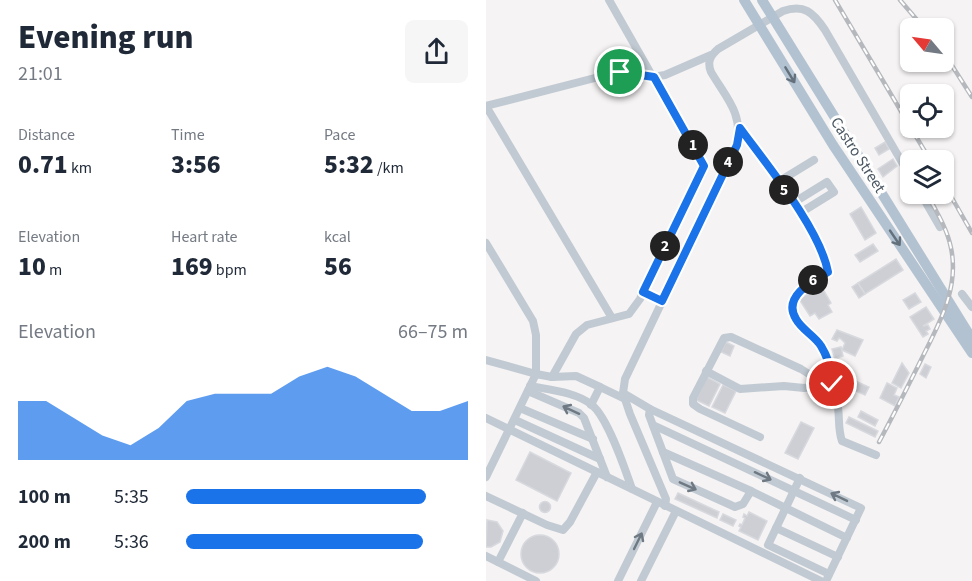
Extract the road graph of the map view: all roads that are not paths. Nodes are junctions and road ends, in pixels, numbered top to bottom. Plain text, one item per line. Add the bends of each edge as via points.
1 (609, 0) edge
2 (744, 0) edge
3 (762, 0) edge
4 (772, 17) junction
5 (759, 25) junction
6 (711, 55) junction
7 (654, 77) junction
8 (740, 128) junction
9 (900, 159) edge
10 (814, 160) dead end
11 (778, 182) junction
12 (793, 203) junction
13 (927, 204) edge
14 (800, 213) junction
15 (940, 227) dead end
16 (486, 243) edge
17 (643, 292) junction
18 (962, 294) dead end
19 (662, 301) junction
20 (972, 307) edge
21 (612, 318) junction
22 (972, 339) edge
23 (972, 353) edge
24 (486, 360) edge
25 (706, 371) junction
26 (536, 374) junction
27 (552, 377) junction
28 (826, 385) junction
29 (600, 387) junction
30 (529, 389) junction
31 (624, 396) junction
32 (591, 405) junction
33 (520, 408) junction
34 (650, 409) junction
35 (486, 418) edge
36 (515, 420) junction
37 (653, 425) junction
38 (510, 430) junction
39 (760, 438) dead end
40 (593, 439) junction
41 (663, 452) junction
42 (876, 455) dead end
43 (600, 459) junction
44 (597, 472) junction
45 (486, 477) edge
46 (607, 477) junction
47 (800, 478) junction
48 (632, 489) junction
49 (751, 491) junction
50 (794, 491) junction
51 (486, 496) edge
52 (661, 504) junction
53 (785, 508) junction
54 (676, 511) junction
55 (523, 513) junction
56 (856, 520) junction
57 (776, 528) junction
58 (847, 538) junction
59 (486, 556) edge
60 (838, 557) junction
61 (498, 562) junction
62 (828, 578) edge
63 (536, 581) edge
64 (618, 581) edge
65 (641, 581) edge
66 (821, 581) edge

1 - 7 street
2 - 5 main road, Castro Street
3 - 4 main road, Castro Street
4 - 5 street
4 - 9 street via 793,7 802,7 815,16
4 - 22 main road, Castro Street
5 - 6 street
5 -> 23 main road, Castro Street via 832,145
6 - 7 street via 671,74
6 - 8 street via 708,65
7 - 17 street via 704,166
7 - 21 street via 622,71 486,106
8 - 11 street
8 - 19 street via 737,145
10 - 11 street
11 - 12 street
12 - 14 street
12 - 14 street via 827,182 834,192
13 - 15 street
14 - 28 street via 825,256 828,272 796,295 792,308 795,318 820,345 830,366 834,381
16 - 26 street via 532,321
17 - 19 street
17 - 21 street via 628,314
18 - 20 street
19 - 31 street via 625,379
21 - 27 street via 587,325 576,334
24 - 26 street
25 - 28 street via 740,389
25 - 28 street via 724,338 731,337 801,369
25 - 39 street via 693,404
26 - 27 street
26 - 30 street
27 - 29 street via 576,376
28 - 42 street via 835,392 842,441
29 - 31 street
29 - 32 street
30 - 32 street via 569,394
30 - 33 street
40 -> 30 street via 579,413
31 - 34 street
31 - 52 street via 666,499
32 - 48 street via 616,448
33 - 36 street
33 - 40 street
34 - 37 street
34 - 47 street
35 - 38 street
36 - 38 street
36 - 43 street
37 - 41 street
37 -> 50 street
38 - 44 street
38 - 45 street
40 - 43 street
41 - 49 street
41 -> 49 street via 673,479 735,507 743,504
43 - 46 street
44 - 46 street
44 - 55 street via 563,530
46 - 48 street
47 - 50 street
56 -> 47 street via 861,508
48 - 52 street
49 - 53 street
50 - 53 street
50 - 56 street
51 - 55 street
52 - 54 street
64 -> 52 street
53 - 57 street
53 - 58 street
54 - 65 street
54 - 66 street
55 - 61 street
56 - 58 street
57 - 60 street
57 - 62 street via 768,545
58 - 60 street
59 - 61 street
60 - 62 street
61 - 63 street

